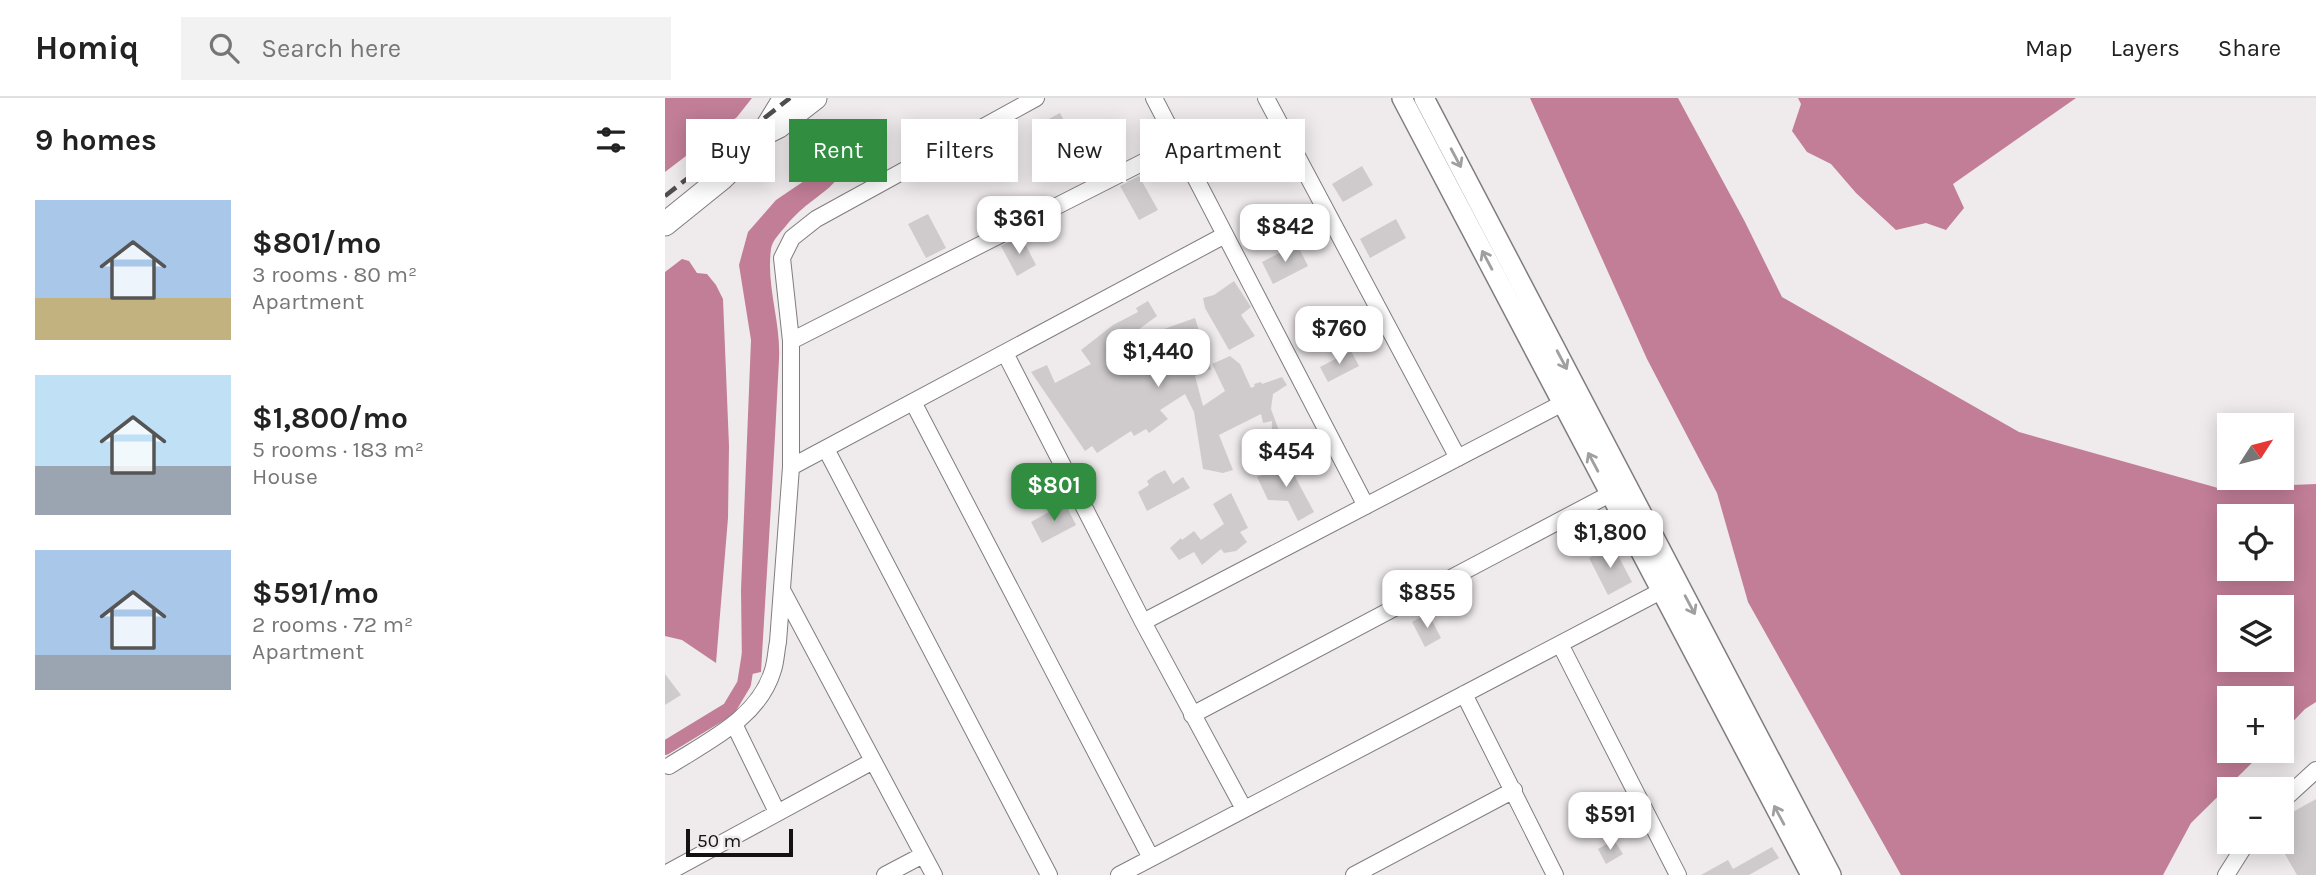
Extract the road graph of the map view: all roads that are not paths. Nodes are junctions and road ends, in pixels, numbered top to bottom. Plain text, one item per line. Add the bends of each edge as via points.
1 (785, 98) edge
2 (815, 98) edge
3 (1036, 98) edge
4 (1154, 98) edge
5 (1266, 98) edge
6 (1402, 98) edge
7 (1425, 98) edge
8 (772, 119) edge
9 (1165, 119) edge
10 (775, 128) edge
11 (1140, 165) edge
12 (716, 182) edge
13 (1198, 182) edge
14 (665, 224) edge
15 (1225, 235) junction
16 (791, 341) junction
17 (1005, 353) junction
18 (913, 402) junction
19 (1563, 404) junction
20 (826, 449) junction
21 (1458, 458) junction
22 (791, 467) junction
23 (1611, 494) junction
24 (1366, 506) junction
25 (782, 590) junction
26 (1661, 591) junction
27 (1143, 622) junction
28 (1560, 644) junction
29 (1464, 694) junction
30 (1192, 715) junction
31 (734, 724) junction
32 (873, 761) junction
33 (669, 766) dead end
34 (2316, 770) edge
35 (1514, 790) junction
36 (2294, 790) edge
37 (1244, 809) junction
38 (777, 812) junction
39 (2239, 854) edge
40 (923, 855) junction
41 (1151, 858) junction
42 (665, 874) edge
43 (885, 875) edge
44 (934, 875) edge
45 (1049, 875) edge
46 (1119, 875) edge
47 (1354, 875) edge
48 (1555, 875) edge
49 (1678, 875) edge
50 (1811, 875) edge
51 (1831, 875) edge
52 (2226, 875) edge

1 - 8 main road
2 - 10 main road
3 - 16 street via 800,229 782,258
4 - 9 street
5 - 21 street
19 -> 6 street
7 -> 51 street
11 - 16 street
12 - 14 main road
13 - 15 street
15 - 17 street
15 - 24 street
16 - 22 street
17 - 18 street
17 - 27 street
18 - 20 street
18 - 41 street
19 - 21 street
23 -> 19 street
20 - 22 street
20 - 45 street
21 - 24 street
22 - 25 street
23 - 26 street
23 - 30 street
24 - 27 street
25 - 31 street via 774,669 757,700
25 - 32 street
26 - 28 street
50 -> 26 street
27 - 30 street
28 - 29 street
28 - 49 street
29 - 35 street
29 - 37 street
30 - 37 street
31 - 33 street
31 - 38 street
32 - 38 street
32 - 40 street
34 - 36 street
35 - 47 street
35 - 48 street
37 - 41 street
38 - 42 street
39 - 52 street
40 - 43 street
40 - 44 street
41 - 46 street

